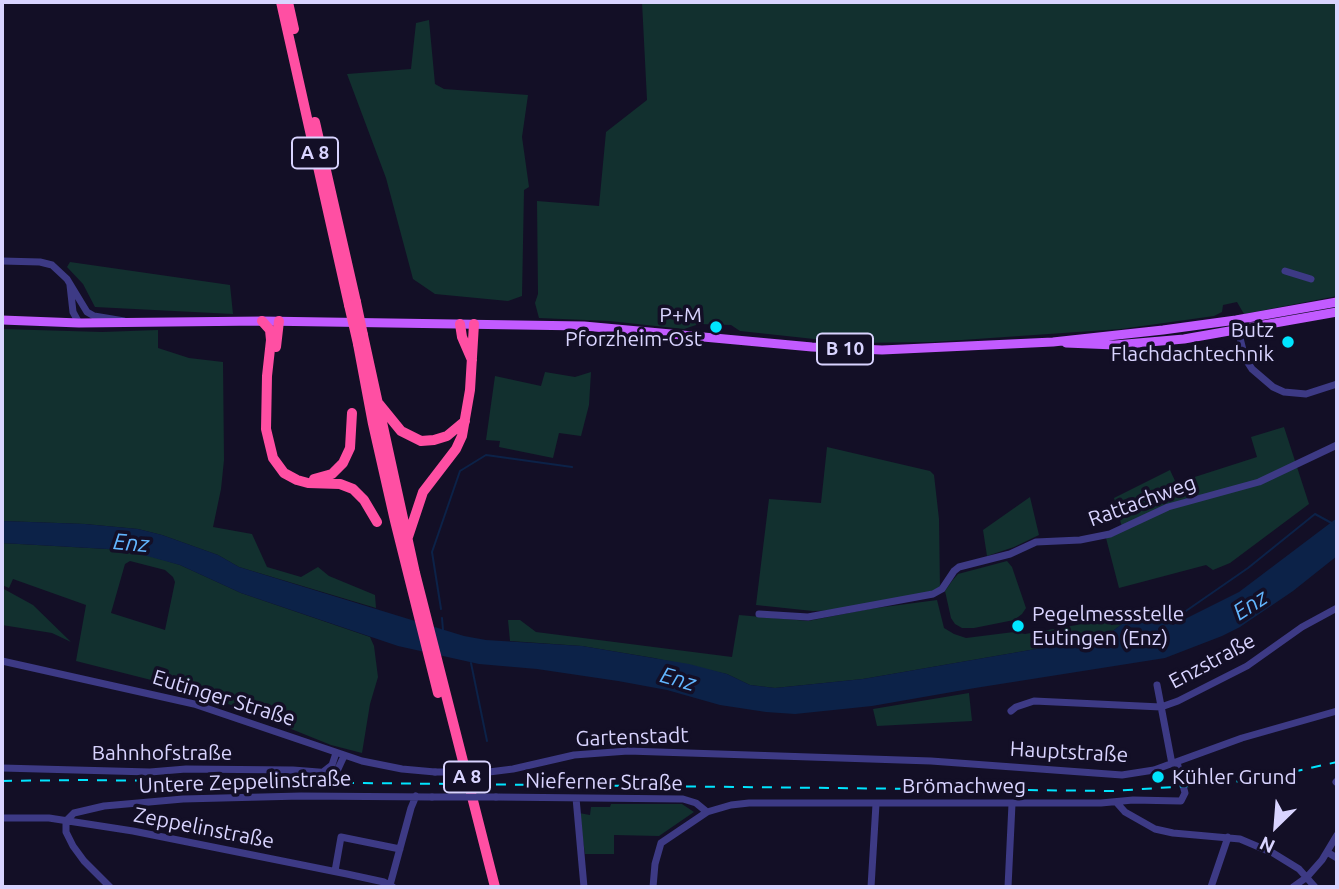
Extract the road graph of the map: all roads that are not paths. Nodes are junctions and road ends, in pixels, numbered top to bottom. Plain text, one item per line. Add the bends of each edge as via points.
1 (281, 2) edge
2 (288, 2) edge
3 (2, 261) edge
4 (1286, 271) dead end
5 (1311, 279) dead end
6 (70, 284) junction
7 (1337, 302) edge
8 (352, 304) junction
9 (81, 305) junction
10 (1337, 312) edge
11 (2, 320) edge
12 (1236, 320) junction
13 (262, 321) junction
14 (279, 321) junction
15 (79, 323) junction
16 (133, 323) junction
17 (456, 324) junction
18 (474, 324) junction
19 (1238, 330) junction
20 (1216, 334) junction
21 (360, 339) junction
22 (1054, 342) junction
23 (1242, 345) junction
24 (473, 362) junction
25 (1337, 384) edge
26 (377, 401) junction
27 (352, 413) dead end
28 (465, 421) junction
29 (1337, 445) edge
30 (377, 522) dead end
31 (408, 537) junction
32 (412, 574) junction
33 (1337, 608) edge
34 (759, 614) dead end
35 (2, 661) edge
36 (435, 669) junction
37 (1157, 685) dead end
38 (1161, 707) junction
39 (1011, 711) dead end
40 (1337, 711) edge
41 (336, 753) junction
42 (344, 756) junction
43 (832, 757) joint
44 (1175, 763) junction
45 (2, 768) edge
46 (435, 772) joint
47 (322, 773) junction
48 (416, 796) junction
49 (431, 797) joint
50 (576, 798) junction
51 (1117, 803) junction
52 (876, 804) junction
53 (1012, 804) junction
54 (707, 812) junction
55 (2, 818) edge
56 (66, 821) junction
57 (1337, 835) edge
58 (1228, 837) junction
59 (400, 849) junction
60 (1327, 852) junction
61 (1337, 858) edge
62 (335, 872) junction
63 (1307, 877) junction
64 (392, 886) edge
65 (110, 887) edge
66 (488, 887) edge
67 (495, 887) edge
68 (584, 887) edge
69 (653, 887) edge
70 (871, 887) edge
71 (1008, 887) edge
72 (1211, 887) edge
73 (1293, 887) edge
74 (1315, 887) edge

1 - 8 highway, A 8
2 - 8 highway, A 8
3 - 6 street via 49,264
4 - 5 street
6 - 9 street
6 - 15 street
7 - 12 main road, B 10
8 - 21 highway, A 8, bridge
9 - 15 street
9 - 16 street via 94,316
10 - 19 main road, B 10
11 - 15 main road, B 10
12 - 19 main road
12 - 22 main road, B 10
13 - 14 main road, B 10
13 - 16 main road, B 10
13 - 30 highway via 271,340 266,429 272,458 297,480 353,489
14 - 17 main road, B 10
14 - 27 highway via 271,427 282,464 307,478 331,474 350,448
15 - 16 main road, B 10
17 - 18 main road, B 10
17 - 24 highway
18 - 22 main road, B 10 via 602,327 848,350
18 - 24 highway
19 - 20 main road, B 10
19 - 23 street
20 - 22 main road, B 10 via 1133,344
20 - 23 street via 1233,336
21 - 26 highway, A 8
21 - 32 highway, A 8 via 373,424
23 - 25 street via 1255,373 1279,390 1310,394
24 - 28 highway
26 - 28 highway via 401,430 421,441 447,436
26 - 31 highway, A 8
28 - 31 highway via 456,449 423,492
29 - 34 street, Rattachweg via 1259,482 1168,507 1110,534 1036,542 959,567 933,594 808,617
31 - 32 highway, A 8
32 - 36 highway, A 8
33 - 38 street, Enzstraße via 1247,666
35 - 41 street, Eutinger Straße via 194,704
36 - 66 highway, A 8
36 - 67 highway, A 8
37 - 38 street
38 - 39 street, Enzstraße via 1034,701
38 - 44 street
40 - 44 street, Hauptstraße
41 - 42 street, Eutinger Straße
41 - 47 street via 332,765
42 - 46 street, Eutinger Straße via 380,766
42 - 47 street via 335,772
43 - 44 street, Hauptstraße via 1111,775 1134,775
43 - 46 street, Gartenstadt, bridge via 601,752 489,772
44 - 51 street, Brömachweg via 1184,799
45 - 47 street, Bahnhofstraße
48 - 49 street, Untere Zeppelinstraße
48 - 56 street, Untere Zeppelinstraße via 183,799 104,806 74,813
48 - 59 street, Zeppelinstraße
49 - 50 street, Nieferner Straße, bridge
50 - 54 street, Nieferner Straße via 683,799
50 - 68 street
51 - 53 street, Brömachweg
51 - 58 street via 1154,829
52 - 53 street, Brömachweg
52 - 54 street, Brömachweg via 749,803
52 - 70 street
53 - 71 street
54 - 69 street via 661,843
55 - 56 street, Zeppelinstraße
56 - 62 street, Zeppelinstraße
56 - 65 street via 74,846
57 - 60 street
58 - 63 street via 1273,853
58 - 72 street
59 - 62 street via 341,837
59 - 64 street, Zeppelinstraße
60 - 61 street
60 - 63 street
62 - 64 street, Zeppelinstraße
63 - 73 street
63 - 74 street

